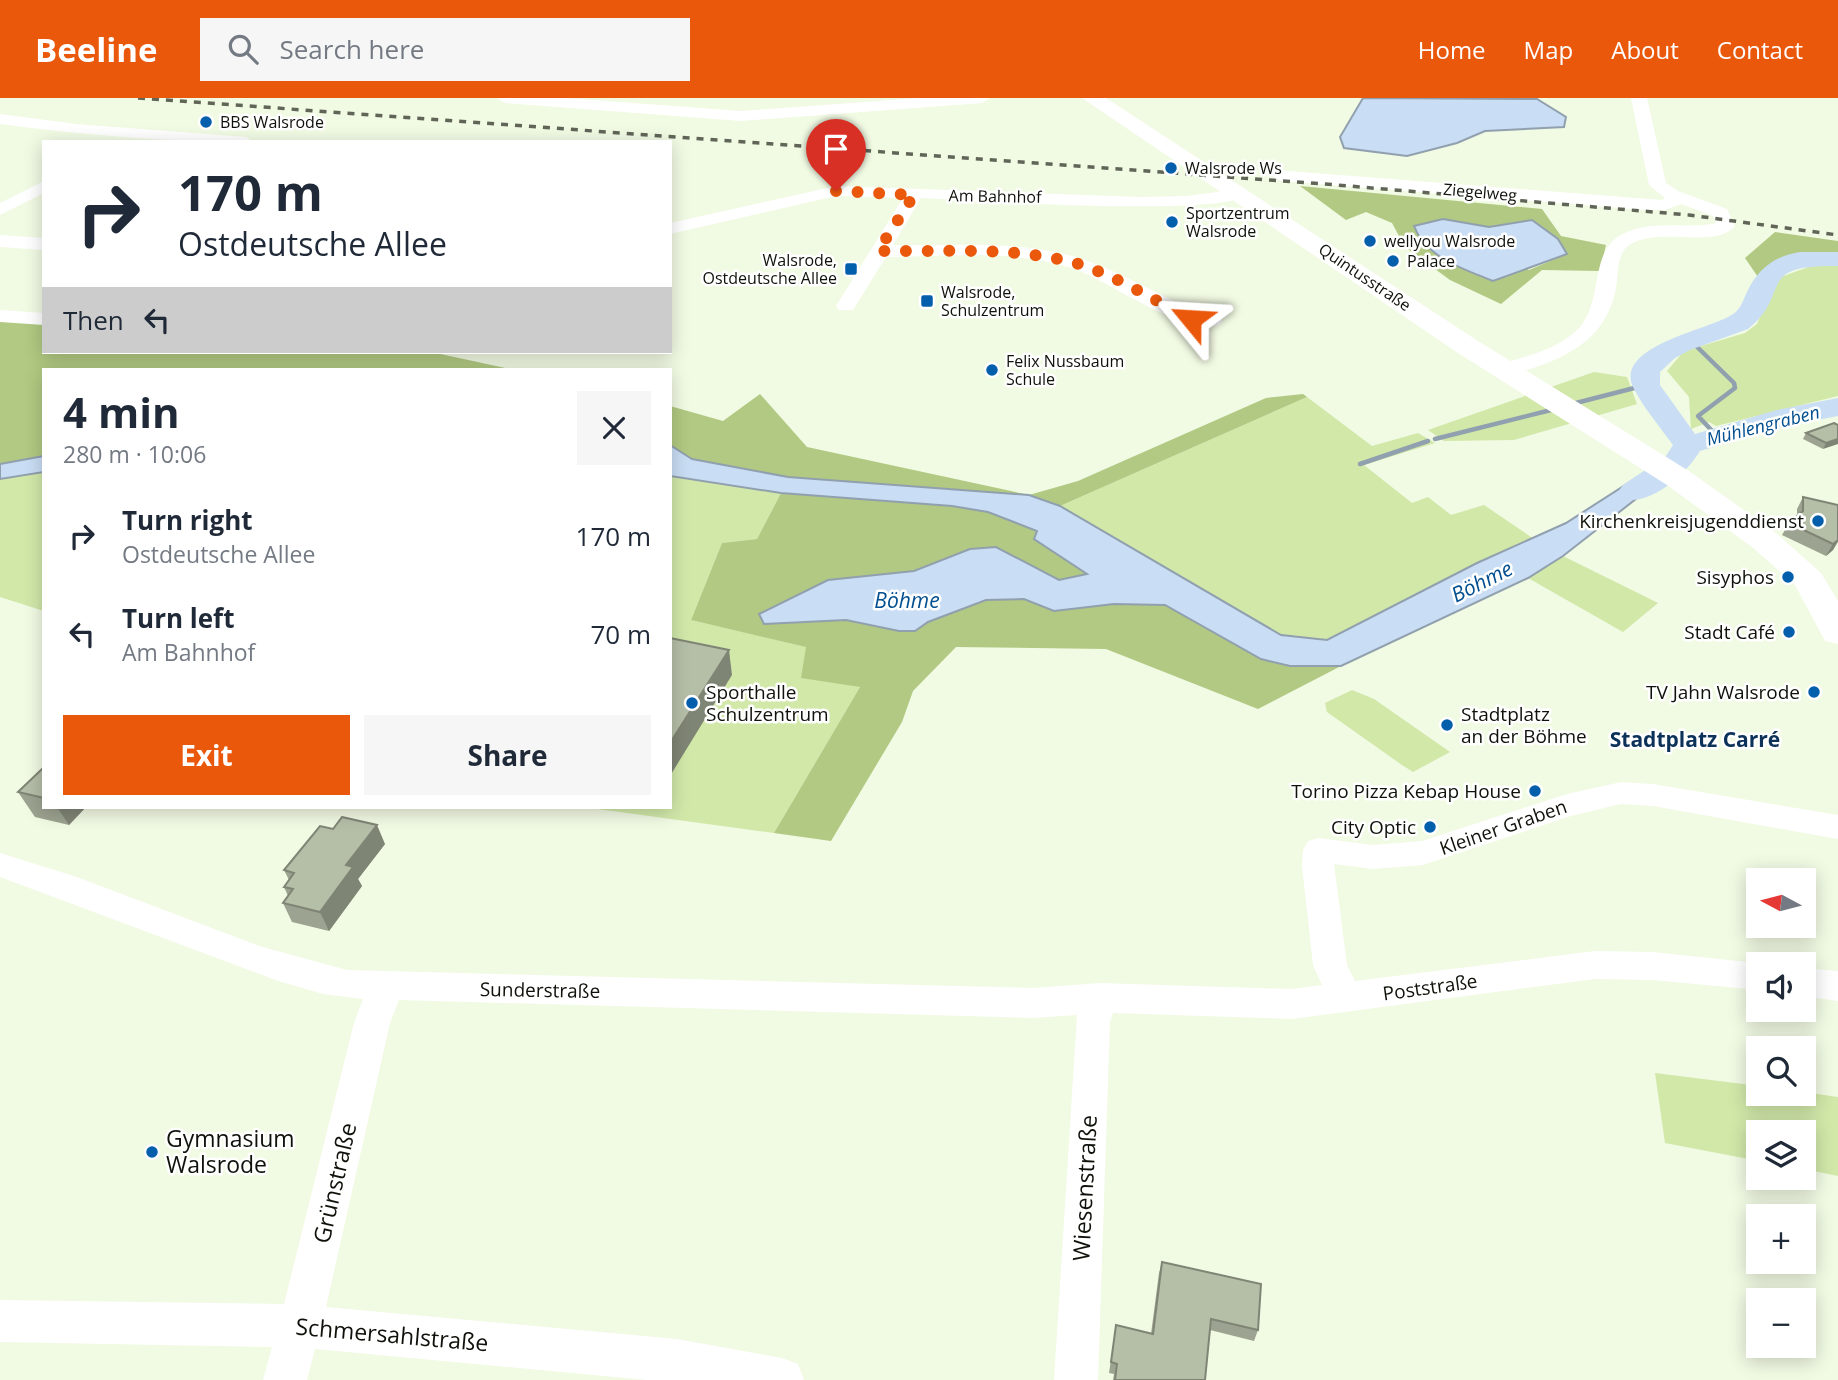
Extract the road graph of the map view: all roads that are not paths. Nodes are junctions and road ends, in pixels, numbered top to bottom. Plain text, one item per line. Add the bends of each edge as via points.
1 (505, 98) edge
2 (982, 98) edge
3 (1092, 98) edge
4 (1639, 98) edge
5 (0, 119) edge
6 (130, 138) edge
7 (188, 140) edge
8 (1281, 173) dead end
9 (42, 187) edge
10 (1239, 194) junction
11 (914, 195) junction
12 (1680, 198) junction
13 (0, 210) edge
14 (672, 229) edge
15 (0, 241) edge
16 (42, 244) edge
17 (878, 251) junction
18 (846, 306) dead end
19 (0, 316) edge
20 (42, 319) edge
21 (1212, 321) dead end
22 (1504, 370) junction
23 (1764, 540) junction
24 (1819, 572) edge
25 (1838, 633) edge
26 (1838, 827) edge
27 (0, 865) edge
28 (1746, 975) edge
29 (1816, 983) edge
30 (386, 986) junction
31 (1838, 986) edge
32 (1100, 998) junction
33 (1346, 999) junction
34 (0, 1321) edge
35 (298, 1326) junction
36 (285, 1380) edge
37 (782, 1380) edge
38 (1076, 1380) edge

1 - 2 street via 741,116
3 - 10 main road, Quintusstraße
4 - 12 street via 1658,184
5 - 6 street
6 - 7 street
8 - 12 street, Ziegelweg via 1644,205 1665,205
9 - 13 street
10 - 11 street, Am Bahnhof via 1161,202
10 - 22 main road, Quintusstraße
11 - 14 street, Am Bahnhof via 823,193
11 - 17 street
12 - 22 street via 1721,213 1726,226 1660,231 1624,240 1615,250 1600,311 1586,335 1566,349
15 - 16 street
17 - 18 street
17 - 21 street via 1052,258 1094,271 1191,319
19 - 20 street
22 - 23 main road, Quintusstraße
23 - 24 main road
23 - 24 main road
24 - 25 main road
26 - 33 street, Kleiner Graben via 1621,793 1567,805 1423,853 1373,857 1319,850 1330,965
27 - 30 street, Sunderstraße via 311,978
28 - 33 street, Poststraße via 1595,965
29 - 31 street
30 - 32 street, Sunderstraße via 1033,1003
30 - 35 street, Grünstraße via 372,1023
32 - 33 street, Poststraße via 1292,1004
32 - 38 street, Wiesenstraße via 1093,1022
34 - 35 street, Schmersahlstraße
35 - 36 street, Grünstraße
35 - 37 street, Schmersahlstraße via 677,1361

